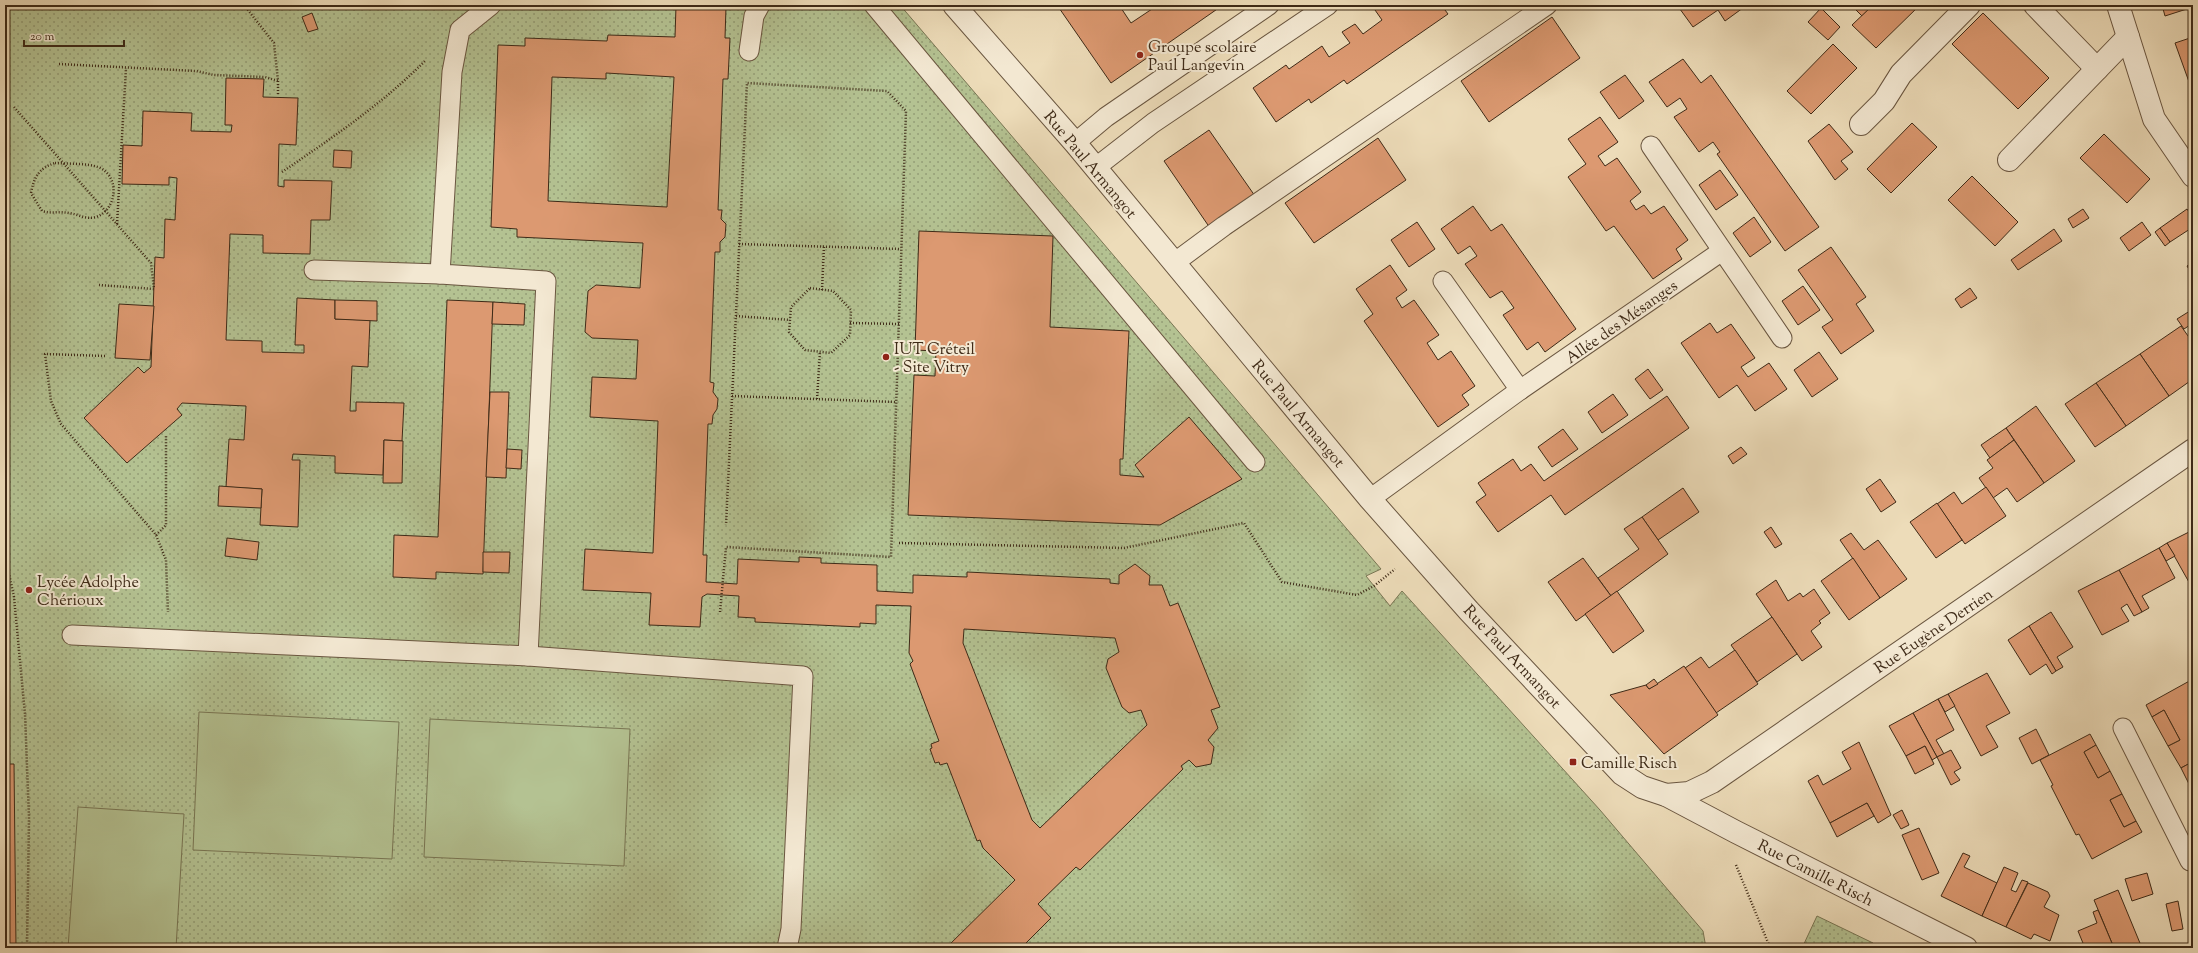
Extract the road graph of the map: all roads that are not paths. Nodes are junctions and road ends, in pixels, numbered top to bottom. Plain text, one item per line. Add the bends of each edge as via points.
1 (491, 5) edge
2 (760, 5) edge
3 (874, 5) edge
4 (954, 5) edge
5 (1269, 5) edge
6 (1328, 5) edge
7 (1547, 5) edge
8 (1969, 5) edge
9 (2035, 5) edge
10 (2118, 5) edge
11 (2128, 37) junction
12 (749, 51) dead end
13 (2097, 69) junction
14 (1861, 124) dead end
15 (1075, 143) junction
16 (1650, 146) dead end
17 (2009, 160) dead end
18 (1095, 168) junction
19 (2193, 176) edge
20 (1722, 251) junction
21 (1174, 263) junction
22 (314, 270) dead end
23 (440, 274) junction
24 (1443, 281) dead end
25 (1782, 338) dead end
26 (1520, 390) junction
27 (2193, 450) edge
28 (1255, 462) dead end
29 (1370, 499) junction
30 (72, 635) dead end
31 (528, 656) junction
32 (2123, 728) dead end
33 (1666, 795) junction
34 (2193, 860) edge
35 (787, 948) edge
36 (1966, 948) edge

1 - 23 lane via 460,30 452,72
2 - 12 lane via 754,16
3 - 28 lane
4 - 15 street, Rue Paul Armangot
5 - 15 lane via 1106,117
6 - 18 lane via 1154,122
7 - 21 lane
8 - 14 street via 1901,74 1884,101
9 - 13 street
10 - 11 street
11 - 13 street
11 - 19 street via 2154,118
13 - 17 street
15 - 18 street, Rue Paul Armangot
16 - 20 lane
18 - 21 street, Rue Paul Armangot
20 - 25 lane
20 - 26 lane, Allée des Mésanges
21 - 29 street, Rue Paul Armangot
22 - 23 lane
23 - 31 lane via 546,282
24 - 26 lane
26 - 29 lane, Allée des Mésanges
27 - 33 street, Rue Eugène Derrien via 1712,782 1689,793
29 - 33 street, Rue Paul Armangot via 1469,611 1572,718 1603,755 1622,774 1642,787
30 - 31 lane
31 - 35 lane via 803,676 791,930
32 - 34 lane via 2190,861
33 - 36 street, Rue Camille Risch

